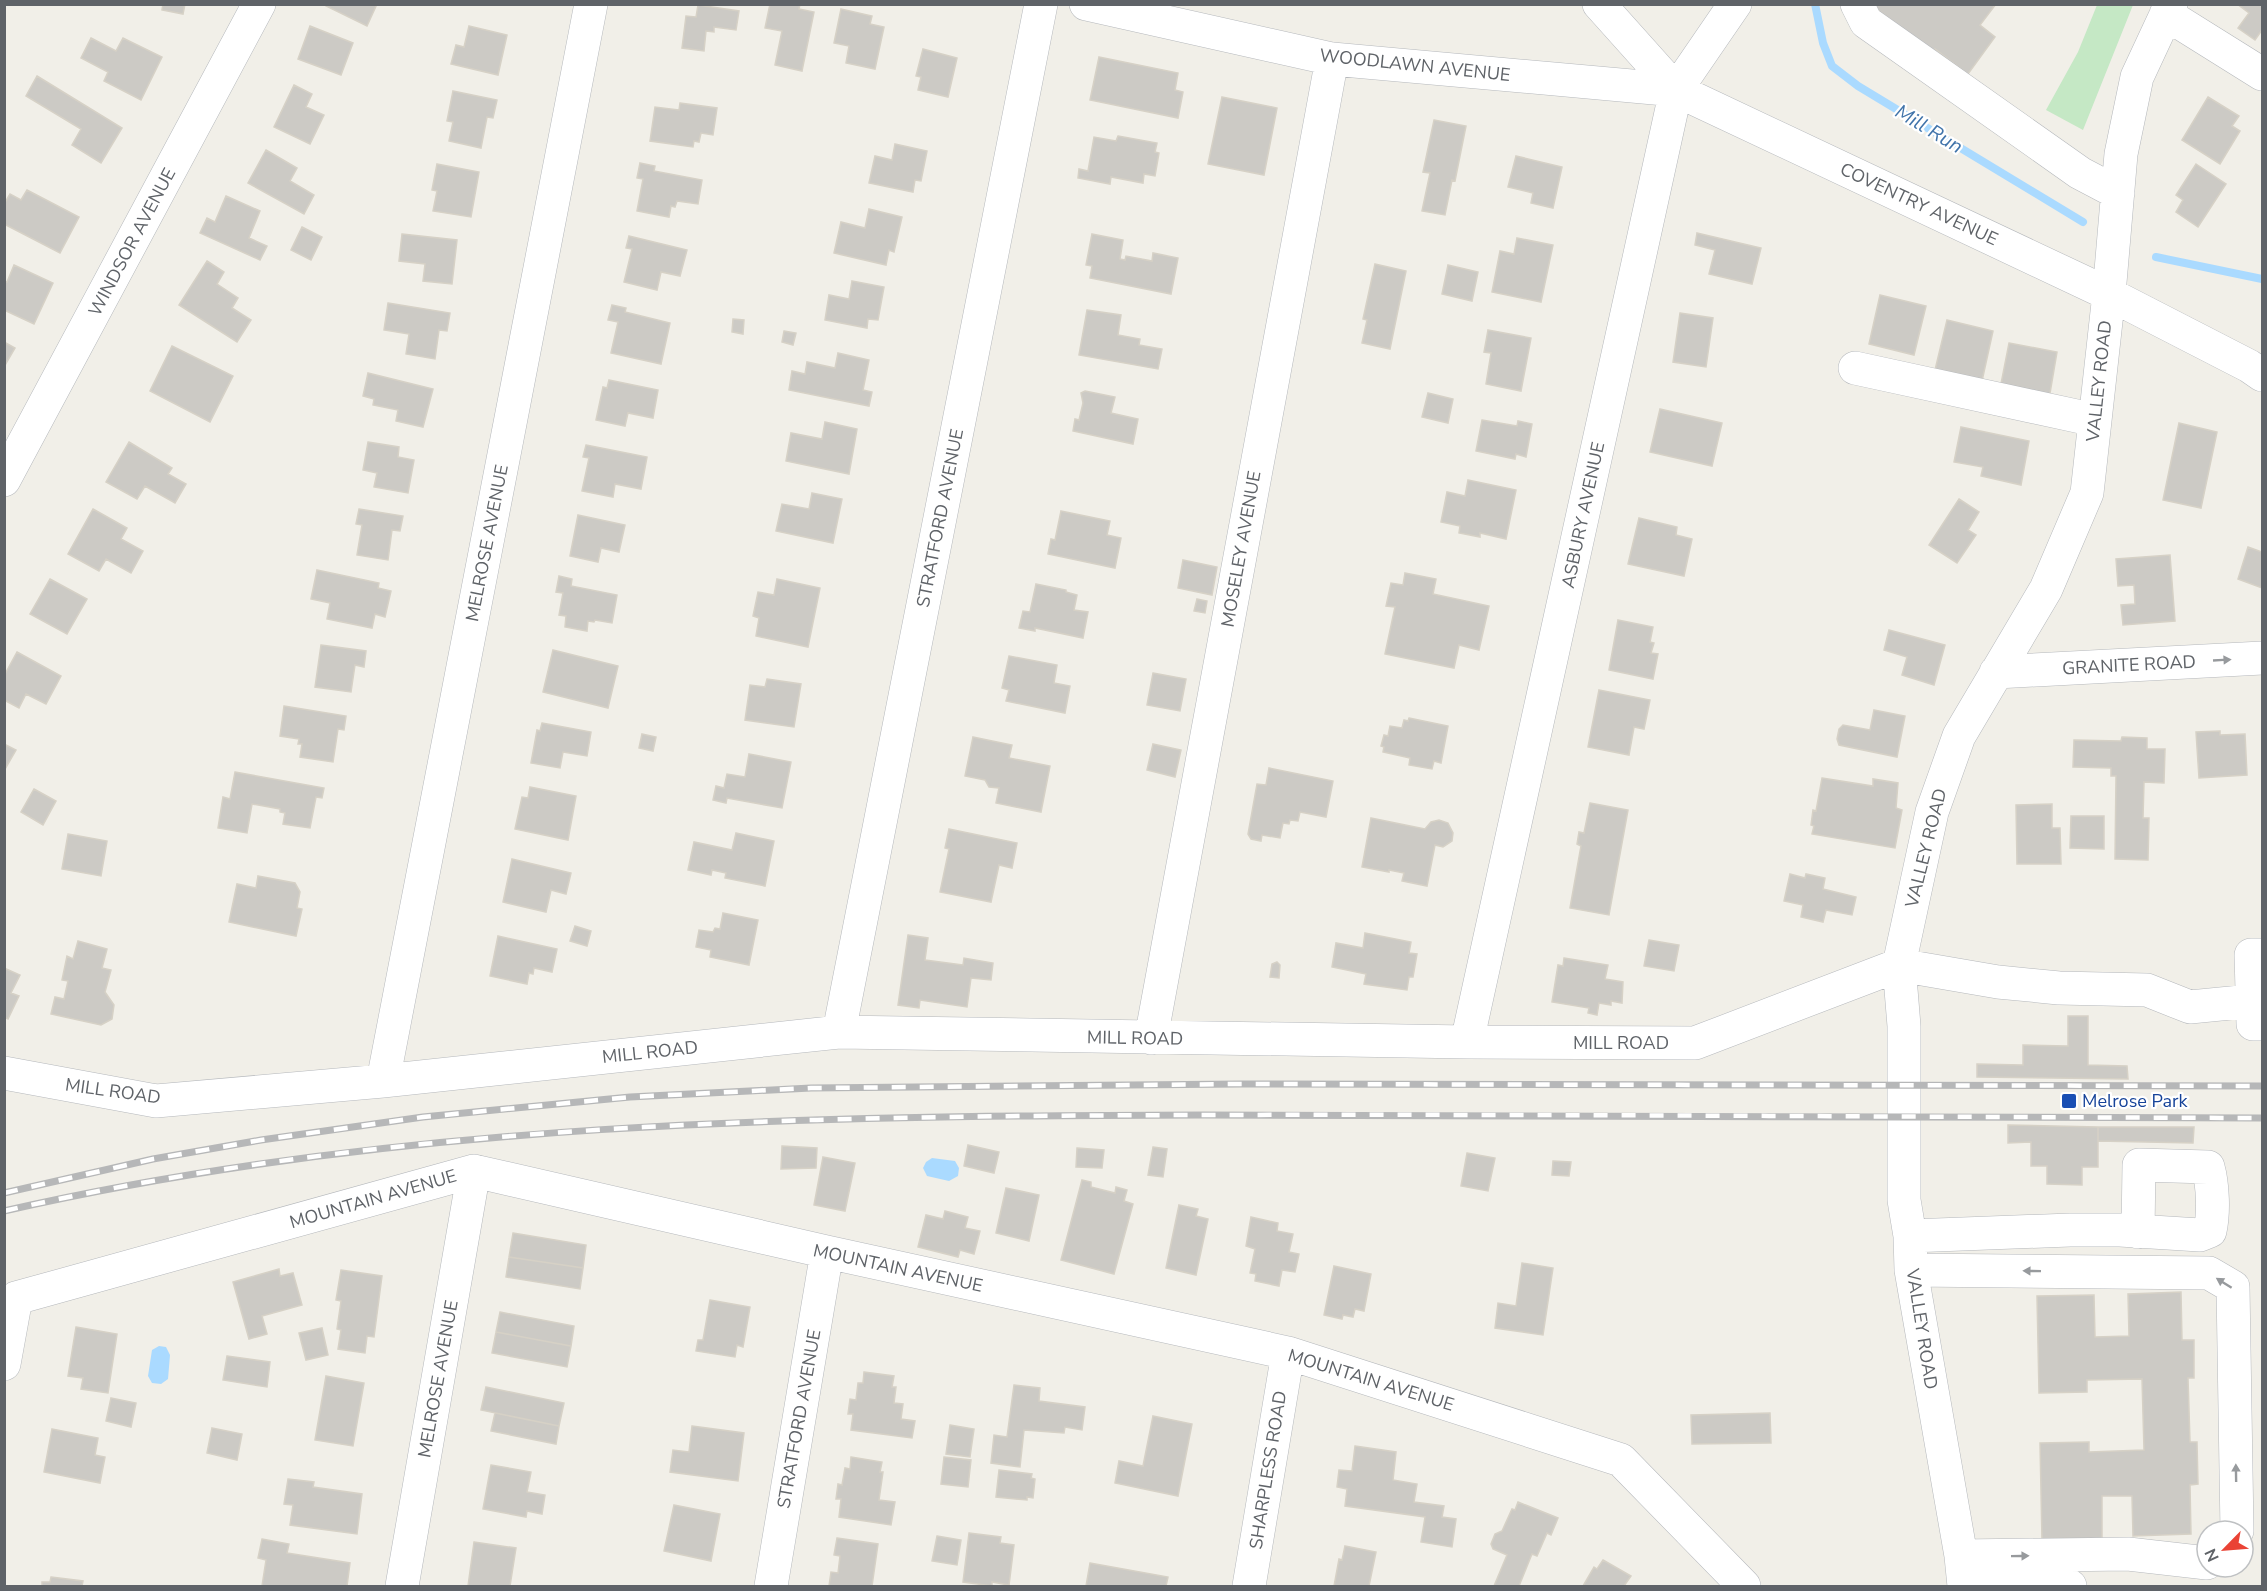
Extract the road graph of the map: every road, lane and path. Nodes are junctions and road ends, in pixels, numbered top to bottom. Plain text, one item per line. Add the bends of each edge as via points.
1 (259, 4) edge
2 (591, 4) edge
3 (1041, 4) edge
4 (1086, 4) edge
5 (1599, 4) edge
6 (1735, 4) edge
7 (1857, 4) edge
8 (2169, 9) edge
9 (1332, 59) junction
10 (2262, 74) edge
11 (1676, 90) junction
12 (2118, 193) junction
13 (2109, 294) junction
14 (1855, 368) dead end
15 (2262, 375) edge
16 (2095, 420) junction
17 (4, 480) edge
18 (2262, 658) edge
19 (1996, 672) junction
20 (2262, 955) edge
21 (1899, 965) junction
22 (2257, 1013) edge
23 (839, 1032) junction
24 (1151, 1038) junction
25 (1467, 1042) junction
26 (4, 1073) edge
27 (383, 1081) junction
28 (474, 1171) junction
29 (2138, 1232) dead end
30 (1910, 1236) junction
31 (828, 1252) junction
32 (1911, 1270) junction
33 (10, 1302) edge
34 (1288, 1353) junction
35 (4, 1364) edge
36 (2237, 1519) edge
37 (2195, 1562) edge
38 (1964, 1574) edge
39 (402, 1587) edge
40 (771, 1587) edge
41 (1249, 1587) edge
42 (1744, 1587) edge
43 (2070, 1587) edge

1 - 17 street, WINDSOR AVENUE
2 - 27 street, MELROSE AVENUE
3 - 23 street, STRATFORD AVENUE
4 - 9 street, WOODLAWN AVENUE
5 - 11 street, COVENTRY AVENUE
6 - 11 street, ASBURY AVENUE
7 - 12 street via 1866,22 2080,173
8 - 10 street
8 - 12 street, VALLEY ROAD via 2137,77 2121,154
9 - 11 street, WOODLAWN AVENUE
9 - 24 street, MOSELEY AVENUE
11 - 13 street, COVENTRY AVENUE
11 - 25 street, ASBURY AVENUE
12 - 13 street, VALLEY ROAD
13 - 15 street, COVENTRY AVENUE
13 - 16 street, VALLEY ROAD
14 - 16 street
16 - 19 street, VALLEY ROAD via 2087,493 2046,589
19 -> 18 street, GRANITE ROAD
19 - 21 street, VALLEY ROAD via 1959,736 1932,812
20 - 22 street via 2251,955
21 - 22 street via 1998,982 2147,990 2190,1007
21 - 25 street, MILL ROAD via 1695,1043
21 - 30 street, VALLEY ROAD via 1904,1026 1904,1200
23 - 24 street, MILL ROAD
23 - 27 street, MILL ROAD
24 - 25 street, MILL ROAD
26 - 27 street, MILL ROAD via 156,1101
28 - 31 street, MOUNTAIN AVENUE
28 - 33 street, MOUNTAIN AVENUE
28 - 39 street, MELROSE AVENUE
29 - 30 street via 2070,1230
30 - 32 street, VALLEY ROAD
31 - 34 street, MOUNTAIN AVENUE
31 - 40 street, STRATFORD AVENUE
36 -> 32 street via 2233,1287 2209,1273
32 - 38 street, VALLEY ROAD
33 - 35 street
34 - 41 street, SHARPLESS ROAD
34 - 42 street, MOUNTAIN AVENUE via 1621,1460
38 -> 37 street via 2128,1554
38 - 43 street

